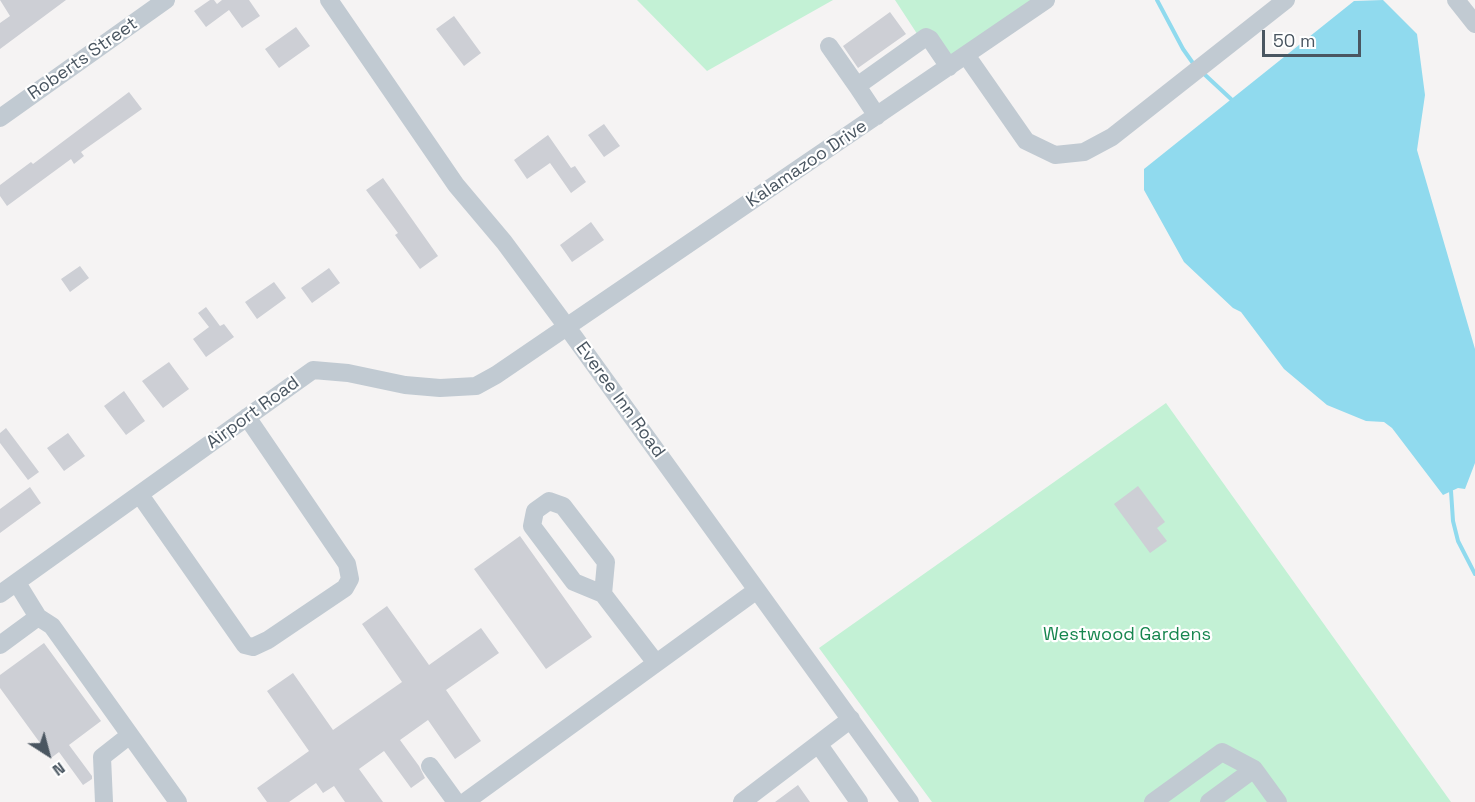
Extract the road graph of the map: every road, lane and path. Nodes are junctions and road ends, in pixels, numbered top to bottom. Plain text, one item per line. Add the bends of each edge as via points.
1 (166, 0) edge
2 (329, 0) edge
3 (1046, 0) edge
4 (1286, 0) edge
5 (1456, 0) edge
6 (1475, 24) edge
7 (829, 46) dead end
8 (966, 55) junction
9 (949, 67) junction
10 (856, 86) junction
11 (877, 116) junction
12 (0, 118) edge
13 (567, 327) junction
14 (247, 417) junction
15 (140, 495) junction
16 (16, 583) junction
17 (757, 590) junction
18 (0, 594) edge
19 (603, 594) junction
20 (38, 617) junction
21 (0, 645) edge
22 (656, 663) junction
23 (851, 719) junction
24 (130, 735) junction
25 (819, 745) junction
26 (430, 766) dead end
27 (1254, 769) junction
28 (104, 802) edge
29 (178, 802) edge
30 (456, 802) edge
31 (465, 802) edge
32 (742, 802) edge
33 (859, 802) edge
34 (910, 802) edge
35 (1153, 802) edge
36 (1209, 802) edge
37 (1278, 802) edge

1 - 12 street, Roberts Street
2 - 13 street, Everee Inn Road via 456,185
3 - 8 street, Kalamazoo Drive
4 - 8 street via 1112,137 1084,152 1055,155 1026,141
5 - 6 street
7 - 10 street
8 - 9 street, Kalamazoo Drive
9 - 10 street via 926,37
9 - 11 street, Kalamazoo Drive
10 - 11 street
11 - 13 street, Kalamazoo Drive
13 - 14 street, Airport Road via 476,386 405,385 313,370
13 - 17 street, Everee Inn Road
14 - 15 street, Airport Road
14 - 15 street via 346,564 350,579 345,588 268,640 253,647 245,645
15 - 16 street, Airport Road
16 - 18 street, Airport Road
16 - 20 street
17 - 22 street
17 - 23 street, Everee Inn Road
19 - 19 street via 574,582 532,526 535,511 549,501 563,506 606,562
19 - 22 street
20 - 21 street
20 - 24 street via 52,626
22 - 31 street
23 - 25 street
23 - 34 street, Everee Inn Road
24 - 28 street via 102,757
24 - 29 street
25 - 32 street
25 - 33 street
26 - 30 street
27 - 35 street via 1222,752
27 - 36 street
27 - 37 street

